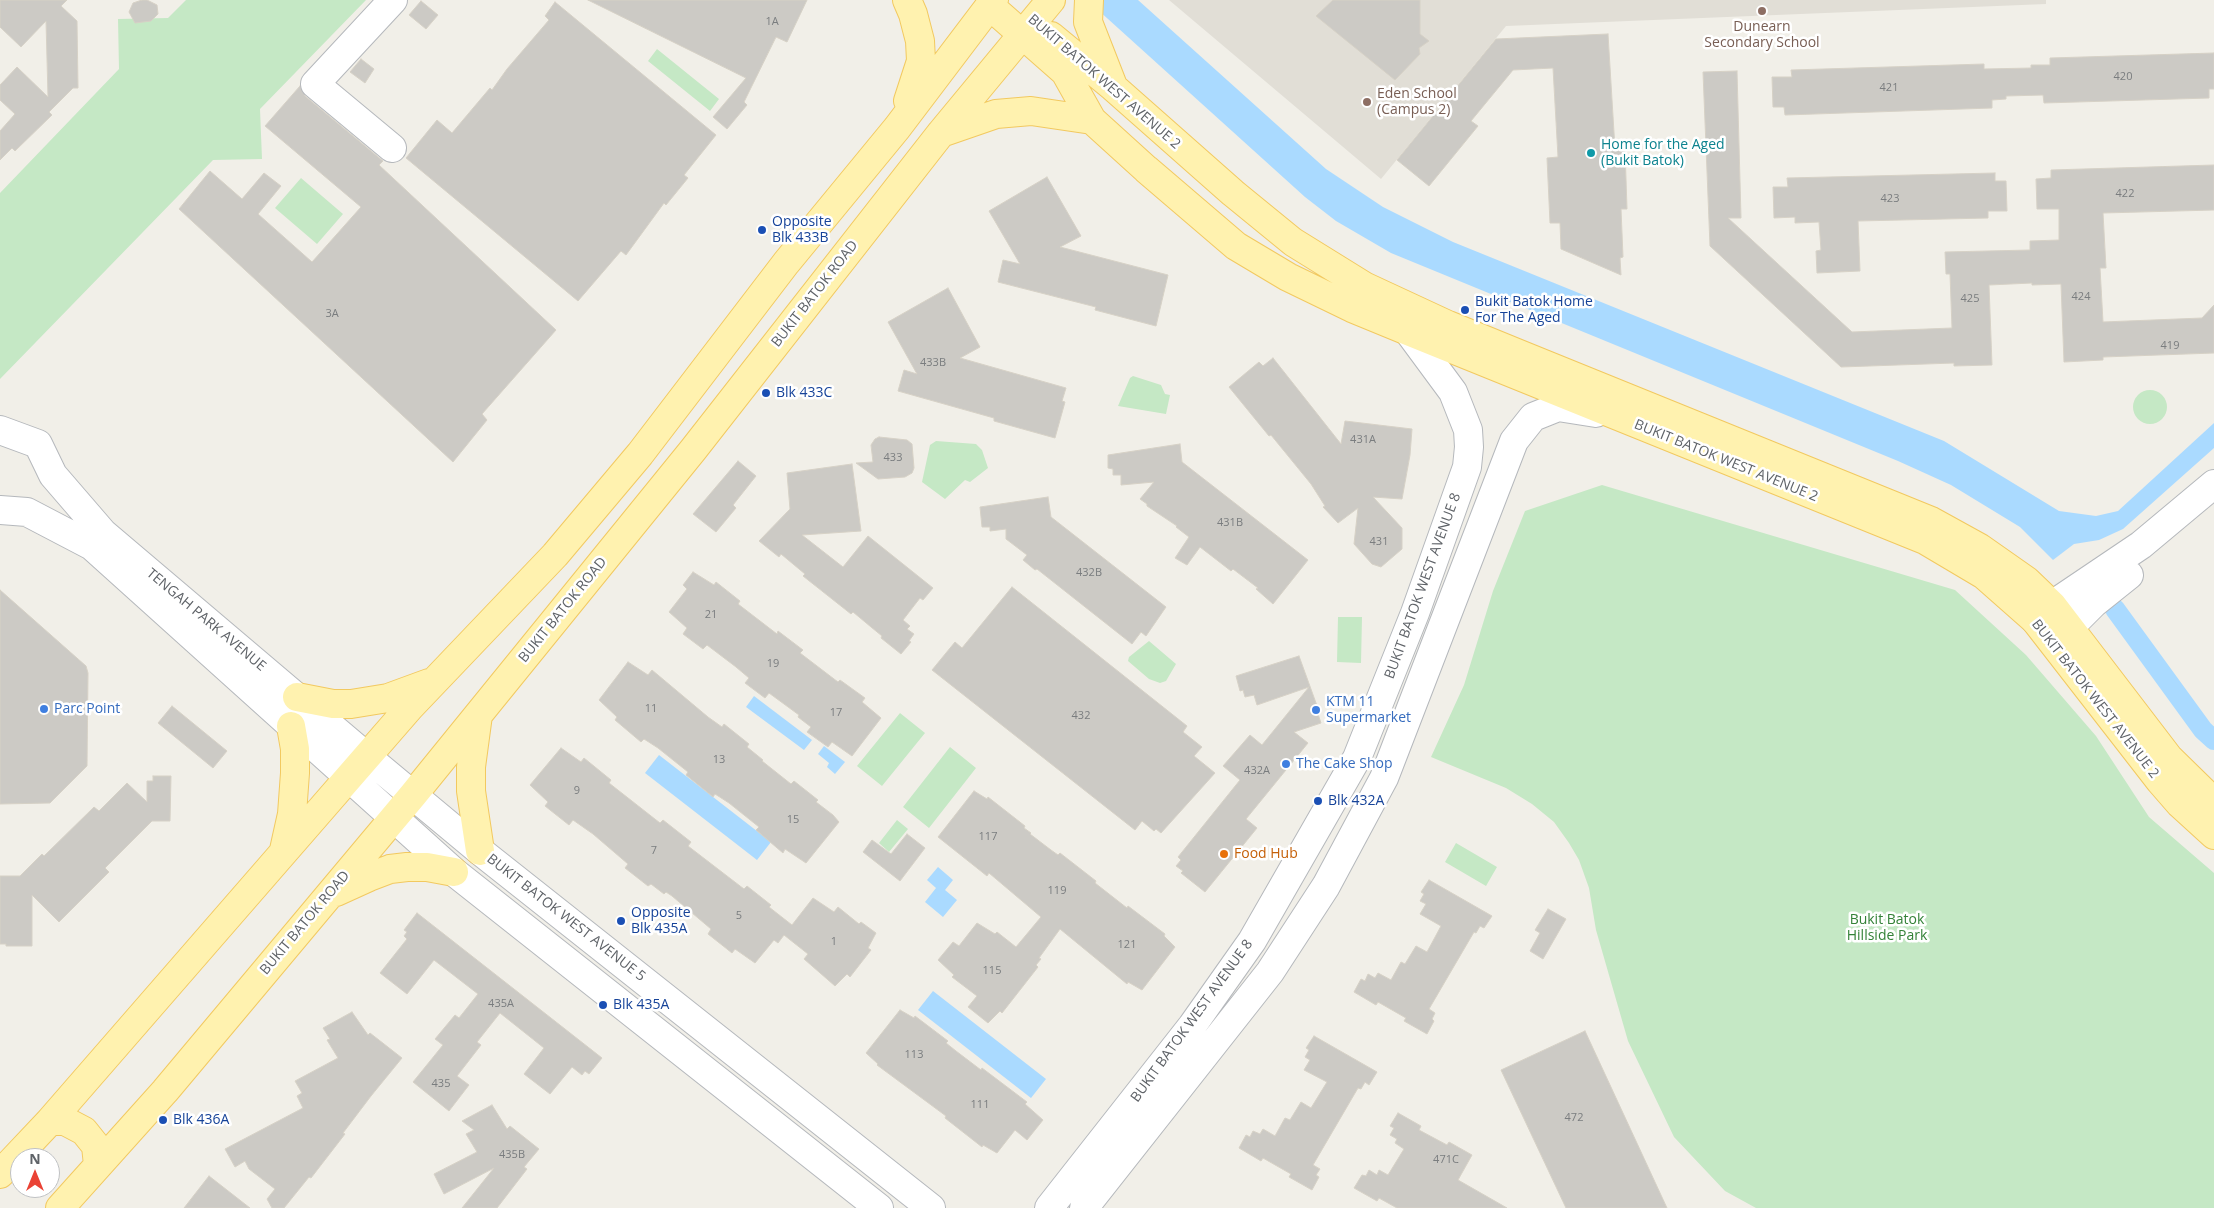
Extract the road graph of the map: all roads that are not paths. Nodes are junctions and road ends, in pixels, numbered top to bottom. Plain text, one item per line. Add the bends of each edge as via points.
1 (393, 0) edge
2 (907, 0) edge
3 (1089, 0) edge
4 (998, 2) edge
5 (1036, 18) edge
6 (1113, 87) junction
7 (1092, 120) junction
8 (897, 128) junction
9 (941, 133) junction
10 (392, 148) dead end
11 (1198, 164) junction
12 (1163, 184) junction
13 (1408, 331) junction
14 (1612, 415) junction
15 (0, 430) edge
16 (53, 475) junction
17 (2214, 484) edge
18 (2214, 503) edge
19 (0, 510) edge
20 (27, 512) junction
21 (2052, 623) junction
22 (435, 680) junction
23 (297, 697) junction
24 (478, 715) junction
25 (291, 726) junction
26 (367, 756) junction
27 (349, 778) junction
28 (413, 795) junction
29 (2214, 802) edge
30 (1330, 806) junction
31 (393, 818) junction
32 (1360, 822) junction
33 (2214, 835) edge
34 (480, 850) junction
35 (283, 854) junction
36 (454, 872) junction
37 (328, 896) junction
38 (50, 1121) junction
39 (98, 1165) junction
40 (0, 1174) edge
41 (1089, 1204) edge
42 (60, 1208) edge
43 (878, 1208) edge
44 (930, 1208) edge
45 (1049, 1208) edge

1 - 10 street via 315,84
2 - 8 main road via 920,41 921,61
3 - 6 main road via 1088,22
4 - 5 main road, BUKIT BATOK WEST AVENUE 2
4 - 8 main road
5 - 6 main road, BUKIT BATOK WEST AVENUE 2
5 - 7 main road, BUKIT BATOK WEST AVENUE 2
5 - 9 main road, BUKIT BATOK ROAD
6 - 11 main road, BUKIT BATOK WEST AVENUE 2
7 - 9 main road via 1031,111 996,114
7 - 12 main road, BUKIT BATOK WEST AVENUE 2
8 - 22 main road via 792,256 628,468 554,555
9 - 24 main road, BUKIT BATOK ROAD via 693,450
11 - 12 main road, BUKIT BATOK WEST AVENUE 2 via 1183,156 1170,157 1161,171
11 - 21 main road, BUKIT BATOK WEST AVENUE 2 via 1293,242 1364,286 1457,328 1931,521 2028,581
12 - 13 main road, BUKIT BATOK WEST AVENUE 2 via 1236,246 1288,277
13 - 14 main road, BUKIT BATOK WEST AVENUE 2
13 - 30 street, BUKIT BATOK WEST AVENUE 8 via 1453,392 1468,430 1467,468 1415,613 1357,758
14 - 21 main road, BUKIT BATOK WEST AVENUE 2 via 1925,540 1984,575
14 - 32 street, BUKIT BATOK WEST AVENUE 8 via 1558,407 1533,417 1514,441 1384,778
15 - 16 street, TENGAH PARK AVENUE via 38,444
16 - 20 street via 44,497
16 - 23 street, TENGAH PARK AVENUE via 103,533
17 - 21 street
18 - 21 street via 2186,531 2094,603
19 - 20 street, TENGAH PARK AVENUE
20 - 25 street, TENGAH PARK AVENUE via 92,546
21 - 29 main road, BUKIT BATOK WEST AVENUE 2 via 2169,758
21 - 33 main road, BUKIT BATOK WEST AVENUE 2 via 2160,781
22 - 23 main road via 388,698 352,704
22 - 26 main road
23 - 26 street, TENGAH PARK AVENUE
24 - 28 main road, BUKIT BATOK ROAD
24 - 34 main road via 471,791
25 - 27 street, TENGAH PARK AVENUE
25 - 35 main road via 295,749 292,814
26 - 27 main road
26 - 28 street, BUKIT BATOK WEST AVENUE 5
27 - 31 street
27 - 35 main road
28 - 31 main road, BUKIT BATOK ROAD
28 - 34 street, BUKIT BATOK WEST AVENUE 5
30 - 32 street via 1342,801 1352,803 1358,809
30 - 45 street, BUKIT BATOK WEST AVENUE 8 via 1252,941 1192,1026
31 - 36 street
31 - 37 main road, BUKIT BATOK ROAD
32 - 41 street, BUKIT BATOK WEST AVENUE 8 via 1326,886 1270,972
34 - 44 street, BUKIT BATOK WEST AVENUE 5
35 - 38 main road
36 - 37 main road via 408,866 390,869
36 - 43 street
37 - 39 main road, BUKIT BATOK ROAD
38 - 39 main road via 65,1121 84,1131 96,1146
38 - 40 main road
39 - 42 main road, BUKIT BATOK ROAD

